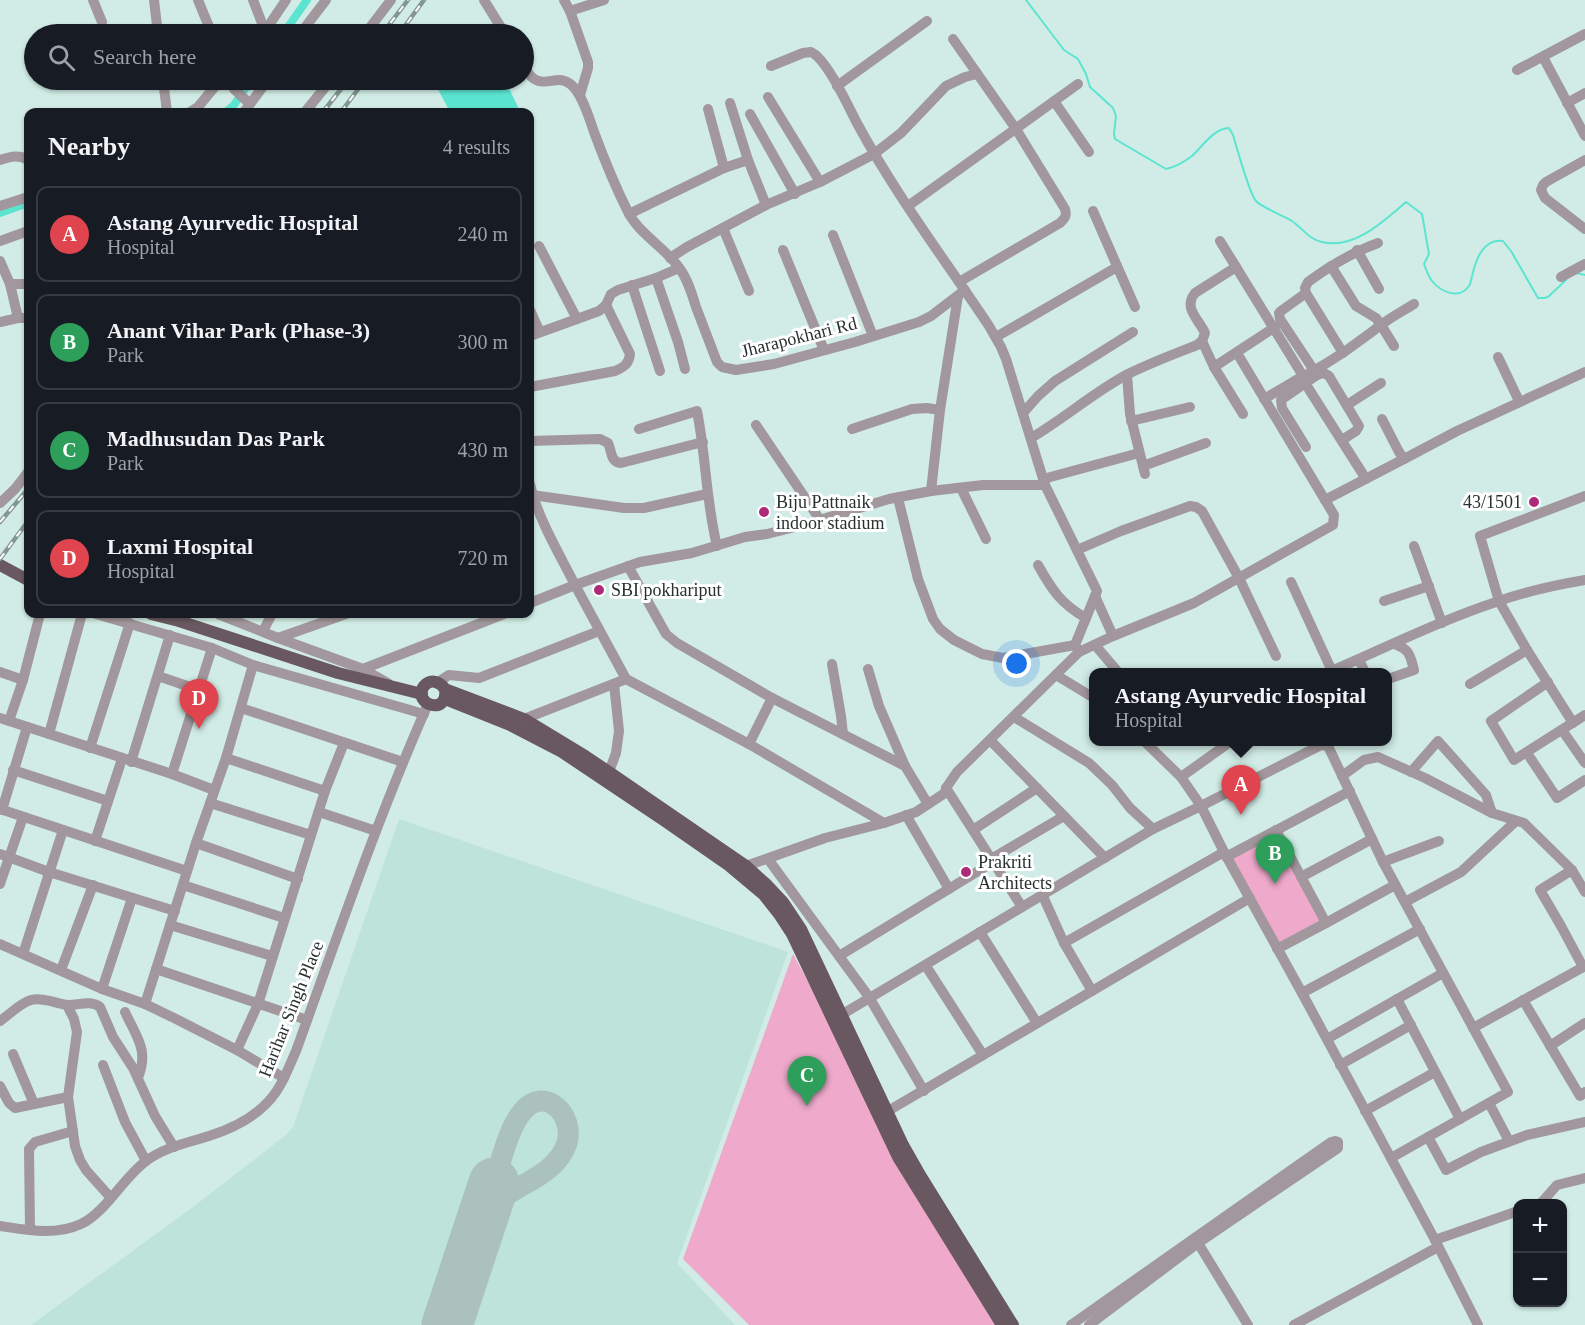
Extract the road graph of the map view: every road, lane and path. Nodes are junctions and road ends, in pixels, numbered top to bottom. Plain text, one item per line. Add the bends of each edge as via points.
1 (93, 0) edge
2 (154, 0) edge
3 (198, 0) edge
4 (253, 0) edge
5 (286, 0) edge
6 (326, 0) edge
7 (391, 0) edge
8 (484, 0) edge
9 (564, 0) edge
10 (604, 0) edge
11 (570, 11) junction
12 (927, 21) dead end
13 (102, 22) dead end
14 (157, 24) edge
15 (208, 24) edge
16 (261, 24) edge
17 (270, 24) edge
18 (308, 24) edge
19 (373, 24) edge
20 (499, 24) edge
21 (1585, 34) edge
22 (953, 39) dead end
23 (1543, 57) junction
24 (771, 66) dead end
25 (1517, 70) dead end
26 (977, 74) junction
27 (534, 80) edge
28 (1078, 84) dead end
29 (837, 86) junction
30 (164, 90) edge
31 (212, 90) edge
32 (238, 90) edge
33 (260, 90) edge
34 (322, 90) edge
35 (1585, 93) edge
36 (580, 95) junction
37 (768, 97) dead end
38 (1054, 101) junction
39 (730, 103) dead end
40 (1567, 103) junction
41 (247, 106) edge
42 (166, 108) edge
43 (195, 108) edge
44 (308, 108) edge
45 (708, 109) dead end
46 (750, 114) dead end
47 (1016, 129) junction
48 (1585, 136) edge
49 (1089, 152) dead end
50 (874, 154) junction
51 (24, 158) edge
52 (0, 160) edge
53 (748, 160) junction
54 (1585, 160) edge
55 (724, 168) junction
56 (820, 182) junction
57 (795, 194) junction
58 (24, 198) edge
59 (766, 205) junction
60 (0, 206) edge
61 (908, 206) junction
62 (1093, 211) dead end
63 (629, 214) junction
64 (723, 228) junction
65 (1585, 229) edge
66 (24, 232) edge
67 (833, 235) dead end
68 (1220, 240) dead end
69 (0, 241) edge
70 (1378, 243) dead end
71 (539, 246) dead end
72 (783, 250) dead end
73 (1357, 250) junction
74 (670, 258) junction
75 (0, 261) edge
76 (1585, 264) edge
77 (1330, 266) junction
78 (1117, 267) junction
79 (1236, 267) junction
80 (679, 268) junction
81 (1561, 277) dead end
82 (656, 278) junction
83 (10, 284) junction
84 (24, 284) edge
85 (632, 285) junction
86 (961, 289) junction
87 (1379, 289) dead end
88 (749, 291) dead end
89 (1306, 293) junction
90 (1414, 304) dead end
91 (606, 305) junction
92 (1135, 307) dead end
93 (23, 318) edge
94 (577, 319) junction
95 (0, 322) edge
96 (1381, 325) junction
97 (1275, 327) junction
98 (1133, 332) dead end
99 (535, 334) edge
100 (873, 336) junction
101 (996, 337) junction
102 (1202, 341) junction
103 (1394, 346) dead end
104 (824, 350) junction
105 (1343, 352) junction
106 (1237, 353) junction
107 (1498, 357) dead end
108 (1215, 367) junction
109 (685, 369) dead end
110 (660, 371) dead end
111 (1585, 372) edge
112 (1127, 375) junction
113 (1310, 376) junction
114 (1381, 384) dead end
115 (534, 386) edge
116 (1264, 399) junction
117 (1519, 401) junction
118 (1347, 405) junction
119 (1191, 407) dead end
120 (940, 410) junction
121 (1023, 413) junction
122 (1243, 414) dead end
123 (1382, 418) dead end
124 (1131, 421) junction
125 (756, 425) dead end
126 (639, 429) dead end
127 (852, 429) dead end
128 (1031, 438) junction
129 (1342, 440) junction
130 (534, 441) edge
131 (703, 442) junction
132 (1206, 443) dead end
133 (1306, 447) dead end
134 (1139, 453) junction
135 (1404, 459) junction
136 (24, 477) edge
137 (1366, 479) junction
138 (1044, 482) junction
139 (961, 488) junction
140 (534, 490) edge
141 (931, 491) junction
142 (707, 494) junction
143 (1585, 496) edge
144 (534, 497) edge
145 (898, 498) junction
146 (1325, 500) junction
147 (0, 503) edge
148 (820, 520) junction
149 (986, 539) dead end
150 (717, 546) junction
151 (1414, 546) dead end
152 (1077, 550) junction
153 (0, 565) edge
154 (1038, 565) dead end
155 (628, 566) junction
156 (24, 578) edge
157 (1239, 578) junction
158 (1585, 580) edge
159 (1291, 582) dead end
160 (576, 585) junction
161 (1429, 586) junction
162 (1095, 596) junction
163 (534, 601) edge
164 (1384, 601) dead end
165 (1499, 601) junction
166 (39, 618) edge
167 (81, 618) edge
168 (111, 618) edge
169 (167, 618) edge
170 (229, 618) edge
171 (271, 618) edge
172 (335, 618) edge
173 (494, 618) edge
174 (1086, 618) junction
175 (130, 623) junction
176 (1442, 623) junction
177 (263, 631) junction
178 (599, 631) junction
179 (170, 635) junction
180 (1113, 636) junction
181 (278, 638) junction
182 (1395, 644) junction
183 (1095, 645) junction
184 (212, 648) junction
185 (1077, 649) junction
186 (1527, 650) junction
187 (1275, 656) dead end
188 (1359, 660) junction
189 (832, 664) dead end
190 (253, 665) junction
191 (1115, 668) edge
192 (1328, 668) edge
193 (1340, 668) edge
194 (1363, 668) edge
195 (363, 669) junction
196 (868, 669) dead end
197 (0, 672) edge
198 (1056, 675) junction
199 (158, 676) junction
200 (1392, 678) edge
201 (626, 679) junction
202 (23, 681) junction
203 (1548, 682) junction
204 (614, 684) junction
205 (1470, 684) dead end
206 (396, 688) junction
207 (199, 690) junction
208 (442, 690) junction
209 (1089, 695) edge
210 (772, 698) junction
211 (425, 704) junction
212 (241, 708) junction
213 (1585, 715) edge
214 (1014, 717) junction
215 (5, 719) edge
216 (524, 719) junction
217 (1573, 723) junction
218 (27, 727) junction
219 (1562, 730) junction
220 (49, 734) junction
221 (843, 734) junction
222 (990, 740) junction
223 (344, 743) junction
224 (749, 744) junction
225 (1150, 746) edge
226 (1217, 746) edge
227 (1319, 746) edge
228 (1328, 746) edge
229 (90, 748) junction
230 (1527, 753) junction
231 (226, 758) junction
232 (127, 760) junction
233 (403, 762) junction
234 (1585, 763) edge
235 (905, 766) junction
236 (13, 771) junction
237 (609, 772) junction
238 (1412, 772) junction
239 (172, 774) junction
240 (1342, 776) junction
241 (1181, 777) junction
242 (1585, 780) edge
243 (946, 788) junction
244 (1037, 788) junction
245 (214, 790) junction
246 (325, 791) junction
247 (1350, 791) junction
248 (108, 801) junction
249 (210, 803) junction
250 (928, 804) junction
251 (1201, 806) junction
252 (1, 809) edge
253 (319, 812) junction
254 (1492, 813) junction
255 (906, 815) junction
256 (1064, 816) junction
257 (23, 817) junction
258 (1516, 821) junction
259 (884, 823) junction
260 (1153, 829) junction
261 (63, 830) junction
262 (973, 830) junction
263 (1276, 830) junction
264 (376, 831) junction
265 (312, 835) junction
266 (1372, 839) junction
267 (95, 841) junction
268 (1439, 841) dead end
269 (196, 843) junction
270 (1225, 855) junction
271 (4, 856) edge
272 (1105, 858) junction
273 (768, 859) junction
274 (992, 860) junction
275 (1383, 862) junction
276 (746, 866) junction
277 (1572, 870) junction
278 (187, 871) junction
279 (49, 872) junction
280 (1301, 877) junction
281 (298, 879) junction
282 (0, 884) edge
283 (93, 885) junction
284 (183, 885) junction
285 (1395, 885) junction
286 (949, 889) junction
287 (1585, 892) edge
288 (1042, 894) junction
289 (132, 898) junction
290 (1250, 898) junction
291 (1405, 902) junction
292 (1022, 907) junction
293 (175, 910) junction
294 (284, 918) junction
295 (1326, 923) junction
296 (170, 925) junction
297 (1420, 929) junction
298 (980, 932) junction
299 (1064, 943) junction
300 (0, 944) edge
301 (1278, 949) junction
302 (23, 954) junction
303 (272, 956) junction
304 (839, 956) junction
305 (926, 966) junction
306 (1584, 967) edge
307 (156, 969) junction
308 (61, 970) junction
309 (1443, 973) junction
310 (102, 989) junction
311 (1092, 991) junction
312 (1302, 993) junction
313 (869, 998) junction
314 (1397, 999) junction
315 (1523, 1000) junction
316 (144, 1004) junction
317 (258, 1004) junction
318 (68, 1005) junction
319 (126, 1012) dead end
320 (841, 1015) junction
321 (307, 1020) junction
322 (0, 1021) edge
323 (1037, 1023) junction
324 (1585, 1023) edge
325 (1411, 1025) junction
326 (1473, 1028) junction
327 (1326, 1039) junction
328 (1550, 1046) junction
329 (237, 1050) junction
330 (12, 1054) dead end
331 (983, 1055) junction
332 (104, 1065) dead end
333 (1340, 1065) junction
334 (1435, 1072) junction
335 (138, 1078) junction
336 (284, 1078) junction
337 (0, 1086) edge
338 (924, 1091) junction
339 (1585, 1092) edge
340 (68, 1097) junction
341 (1489, 1103) junction
342 (34, 1104) junction
343 (888, 1111) junction
344 (1365, 1111) junction
345 (1460, 1119) junction
346 (1585, 1122) edge
347 (73, 1131) junction
348 (1428, 1137) junction
349 (1509, 1141) junction
350 (174, 1147) junction
351 (1390, 1158) junction
352 (146, 1161) junction
353 (1585, 1178) edge
354 (110, 1197) junction
355 (1545, 1199) edge
356 (1513, 1213) edge
357 (0, 1226) edge
358 (30, 1230) junction
359 (1197, 1240) junction
360 (1436, 1243) junction
361 (1002, 1325) edge
362 (1013, 1325) edge
363 (1071, 1325) edge
364 (1089, 1325) edge
365 (1248, 1325) edge
366 (1294, 1325) edge
367 (1478, 1325) edge

1 - 13 street
2 - 14 street
3 - 15 street
4 - 16 street
5 - 17 street
6 - 18 street
7 - 19 street
8 - 20 street
9 - 11 street
10 - 11 street
11 - 36 street via 588,62
12 - 29 street
21 - 23 street
22 - 26 street
23 - 25 street
23 - 40 street
24 - 29 street via 811,52 820,58
26 - 47 street
26 - 50 street via 946,86 901,134
27 - 36 street via 568,81
28 - 38 street
29 - 50 street
30 - 42 street
31 - 43 street
32 - 41 street
33 - 41 street
34 - 44 street
35 - 40 street
36 - 63 street, Jharapokhari Rd
37 - 56 street
38 - 47 street
38 - 49 street
39 - 53 street
40 - 48 street
45 - 55 street
46 - 57 street
47 - 61 street
47 - 86 street, Jharapokhari Rd via 1065,209 1065,218
50 - 56 street
50 - 61 street
51 - 52 street
53 - 55 street
53 - 59 street
54 - 65 street via 1546,182 1541,190 1545,198
55 - 63 street
56 - 57 street
57 - 59 street
58 - 60 street
59 - 64 street
61 - 86 street
62 - 78 street
63 - 74 street, Jharapokhari Rd
64 - 74 street
64 - 88 street
66 - 69 street
67 - 100 street
68 - 79 street
70 - 73 street
71 - 94 street
72 - 104 street
73 - 77 street
73 - 87 street
74 - 80 street, Jharapokhari Rd
75 - 83 street
76 - 81 street
77 - 89 street via 1308,282
77 - 96 street via 1356,306
78 - 92 street
78 - 101 street
79 - 97 street
79 - 102 street via 1191,299 1192,311 1205,333
80 - 82 street
80 - 104 street, Jharapokhari Rd via 722,367 736,370 774,364
82 - 85 street
82 - 109 street
83 - 84 street
83 - 93 street
85 - 91 street via 611,294
85 - 110 street
86 - 100 street, Jharapokhari Rd via 931,316
86 - 101 street
86 - 120 street
89 - 105 street
89 - 113 street via 1279,316
90 - 96 street
91 - 94 street
91 - 115 street via 630,354 625,366
93 - 95 street
94 - 99 street
96 - 103 street
96 - 105 street
97 - 106 street
97 - 113 street
98 - 121 street via 1055,381
100 - 104 street, Jharapokhari Rd
101 - 121 street
102 - 108 street
102 - 112 street
105 - 113 street
106 - 108 street
106 - 116 street
107 - 117 street
108 - 122 street
111 - 117 street
112 - 124 street
112 - 128 street
113 - 116 street
113 - 118 street via 1327,374
113 - 129 street
113 - 133 street via 1281,403
114 - 118 street
116 - 146 street
117 - 135 street
118 - 129 street via 1359,426
119 - 124 street
120 - 127 street via 912,409
120 - 141 street
121 - 128 street
123 - 135 street
124 - 134 street
125 - 148 street
126 - 131 street via 697,411
128 - 138 street
129 - 137 street
130 - 131 street via 600,439 608,443 613,460 621,464
131 - 142 street
132 - 134 street via 1144,470
134 - 138 street
135 - 137 street
136 - 147 street
137 - 146 street
138 - 139 street
138 - 152 street
139 - 141 street
139 - 149 street
140 - 142 street via 624,508 644,508
141 - 145 street
142 - 150 street
143 - 165 street via 1480,536
144 - 160 street
145 - 148 street
145 - 185 street via 918,579 940,629 982,654 1003,658
146 - 157 street via 1334,515 1333,525
148 - 150 street
150 - 155 street
151 - 161 street
152 - 157 street via 1196,507 1202,511
152 - 162 street via 1096,587
153 - 156 main road
154 - 174 street via 1053,591
155 - 160 street
155 - 210 street via 666,634
157 - 180 street via 1194,603
157 - 187 street
158 - 165 street
159 - 192 street
160 - 163 street
160 - 178 street
161 - 164 street
161 - 176 street
162 - 174 street
162 - 180 street
165 - 176 street
165 - 186 street
166 - 202 street
167 - 220 street
168 - 175 street
169 - 206 main road via 338,674
170 - 177 street
171 - 177 street
172 - 181 street
173 - 195 street
174 - 185 street
175 - 179 street
175 - 229 street
176 - 182 street
177 - 181 street
178 - 201 street
178 - 208 street via 479,678 449,675
179 - 184 street
179 - 199 street
180 - 183 street
181 - 195 street
182 - 188 street
182 - 200 street via 1408,651 1414,670
183 - 185 street
183 - 191 street
184 - 190 street
184 - 207 street
185 - 198 street
186 - 203 street
186 - 205 street
188 - 193 street
188 - 194 street
189 - 221 street
190 - 211 street
190 - 212 street
195 - 206 street
196 - 235 street
197 - 202 street
198 - 209 street
198 - 214 street
199 - 207 street
199 - 232 street
201 - 204 street
201 - 224 street
202 - 215 street
203 - 217 street
203 - 230 street via 1491,721 1514,760
204 - 216 street
204 - 237 street via 619,731
206 - 211 main road
207 - 239 street
208 - 211 main road via 440,704
208 - 211 main road via 427,683 422,690
208 - 216 main road
208 - 361 main road via 562,752 727,864 764,895 792,934 898,1157
210 - 221 street
210 - 224 street
211 - 233 street, Harihar Singh Place
212 - 223 street
212 - 231 street
213 - 217 street
214 - 222 street
214 - 260 street via 1089,763
215 - 218 street
216 - 237 main road
217 - 219 street
218 - 220 street
218 - 236 street
219 - 230 street
219 - 234 street
220 - 229 street
221 - 235 street
222 - 243 street
222 - 244 street
223 - 233 street
223 - 246 street
224 - 259 street
225 - 241 street
226 - 241 street
227 - 251 street
228 - 240 street
229 - 232 street
230 - 242 street via 1557,798
231 - 245 street
231 - 246 street
232 - 239 street
232 - 248 street
233 - 264 street, Harihar Singh Place
235 - 250 street
236 - 248 street
236 - 252 street
237 - 276 main road
238 - 240 street via 1378,757 1364,760
238 - 254 street
238 - 254 street via 1438,741 1486,795
239 - 245 street
240 - 247 street
241 - 251 street
243 - 250 street via 945,793
243 - 262 street
244 - 256 street
244 - 262 street
245 - 249 street
246 - 253 street
247 - 263 street
247 - 266 street
248 - 267 street
249 - 265 street
249 - 269 street
250 - 255 street
251 - 260 street
251 - 270 street
252 - 257 street
253 - 264 street
253 - 265 street
254 - 258 street
255 - 259 street
255 - 286 street
256 - 272 street
256 - 274 street
257 - 261 street
257 - 271 street
258 - 277 street via 1524,823
258 - 291 street via 1461,872
259 - 273 street via 825,838
260 - 272 street
261 - 267 street
261 - 279 street
262 - 274 street
263 - 270 street
263 - 280 street
264 - 321 street, Harihar Singh Place
265 - 281 street
266 - 275 street
266 - 280 street
267 - 278 street
268 - 275 street
269 - 278 street
269 - 281 street
270 - 290 street
270 - 299 street
271 - 279 street
271 - 282 street
272 - 288 street
273 - 276 street
273 - 304 street
274 - 286 street
274 - 292 street
275 - 285 street
276 - 320 main road via 783,902 801,929
277 - 287 street
277 - 306 street via 1540,890
278 - 284 street
279 - 283 street
279 - 302 street
280 - 295 street
281 - 294 street
283 - 289 street
283 - 308 street
284 - 293 street
284 - 294 street
285 - 291 street
285 - 295 street
286 - 304 street
288 - 292 street
288 - 299 street
289 - 293 street
289 - 310 street
290 - 301 street
290 - 311 street
291 - 297 street
292 - 298 street
293 - 296 street
294 - 303 street
295 - 301 street
296 - 303 street
296 - 307 street
297 - 309 street
297 - 312 street
298 - 305 street
298 - 323 street
299 - 311 street
300 - 302 street
301 - 312 street
302 - 308 street
303 - 317 street
304 - 313 street
305 - 313 street
305 - 331 street
306 - 315 street
307 - 316 street
307 - 317 street
308 - 310 street
309 - 314 street
309 - 326 street
310 - 316 street
311 - 323 street
312 - 327 street
313 - 320 street
313 - 338 street
314 - 325 street
314 - 327 street
315 - 326 street
315 - 328 street
316 - 329 street
317 - 321 street
317 - 329 street
318 - 322 street via 33,999
318 - 335 street via 90,1003 100,1007
318 - 340 street via 77,1037
319 - 335 street via 143,1052
320 - 343 main road
321 - 336 street, Harihar Singh Place
323 - 331 street
324 - 328 street
325 - 333 street
325 - 334 street
326 - 341 street via 1508,1092
327 - 333 street
328 - 339 street via 1580,1096
329 - 336 street
330 - 342 street
331 - 338 street
332 - 352 street via 125,1122
333 - 344 street
334 - 344 street
334 - 345 street
335 - 350 street
336 - 350 street, Harihar Singh Place via 257,1112 237,1125
337 - 342 street via 12,1107
338 - 343 street
340 - 342 street
340 - 347 street
341 - 345 street
341 - 349 street
343 - 362 main road via 920,1175
344 - 351 street
345 - 348 street
346 - 349 street
347 - 354 street via 80,1160
347 - 358 street via 35,1142 29,1149
348 - 349 street via 1446,1170
348 - 351 street
350 - 352 street, Harihar Singh Place
351 - 360 street
352 - 354 street, Harihar Singh Place
353 - 355 street via 1557,1185
354 - 358 street, Harihar Singh Place via 82,1224 63,1230
356 - 360 street
357 - 358 street, Harihar Singh Place
359 - 359 street via 1330,1142 1338,1142 1338,1148
359 - 363 street
359 - 364 street
359 - 365 street
360 - 366 street
360 - 367 street

